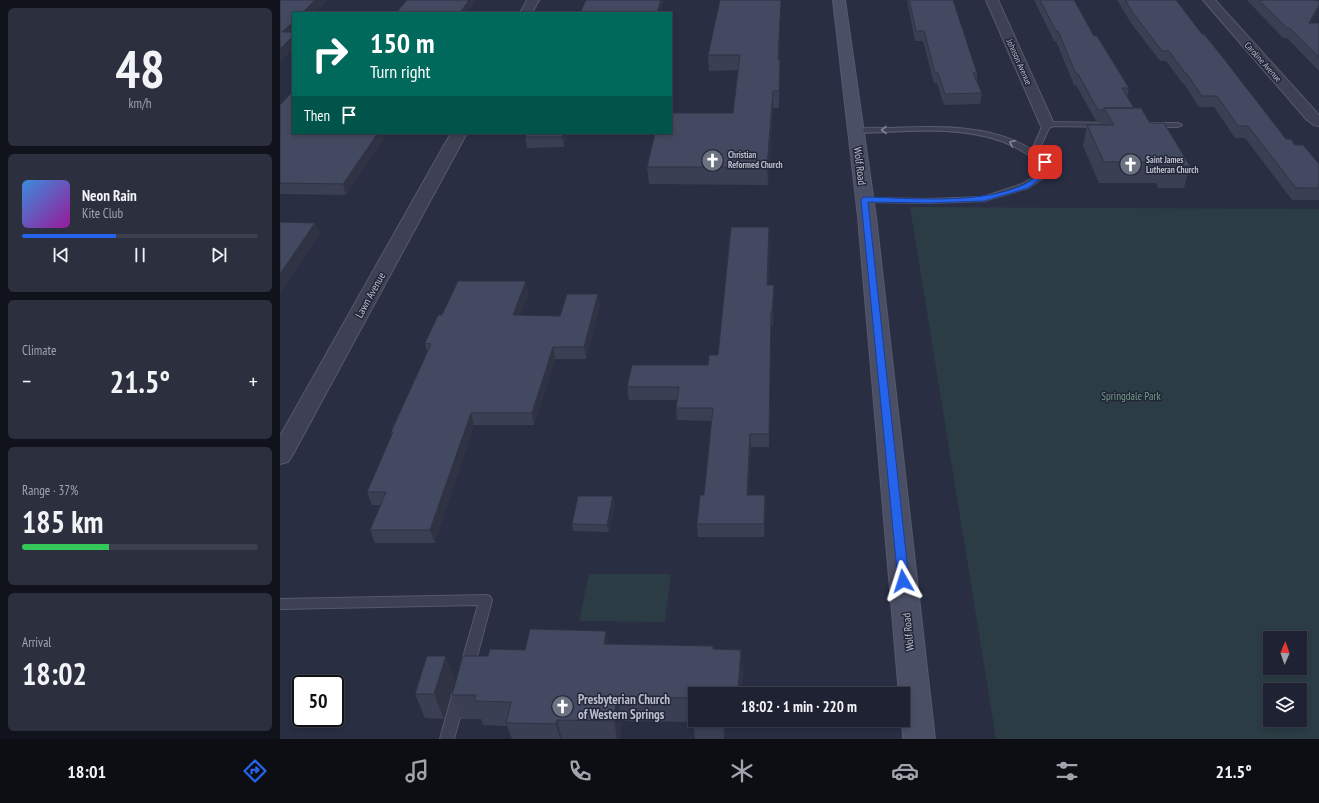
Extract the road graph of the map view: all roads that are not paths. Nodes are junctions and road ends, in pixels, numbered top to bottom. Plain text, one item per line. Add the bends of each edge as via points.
1 (533, 0) edge
2 (839, 0) edge
3 (992, 0) edge
4 (1209, 0) edge
5 (527, 12) edge
6 (1319, 122) edge
7 (1046, 124) junction
8 (1122, 125) edge
9 (1146, 125) edge
10 (1178, 125) dead end
11 (856, 131) junction
12 (458, 134) edge
13 (1034, 153) junction
14 (864, 200) junction
15 (280, 456) edge
16 (280, 604) edge
17 (447, 739) edge
18 (919, 739) edge

1 - 5 street
2 - 11 main road, Wolf Road
3 - 7 street, Johnson Avenue
4 - 6 street, Caroline Avenue
7 - 8 lane
7 - 13 lane
9 - 10 lane
13 -> 11 lane via 984,133 952,130
11 - 14 main road, Wolf Road
12 - 15 street, Lawn Avenue
13 - 14 lane via 1045,162 1044,174 1025,186 984,199
14 - 18 main road, Wolf Road
16 - 17 lane via 486,600

